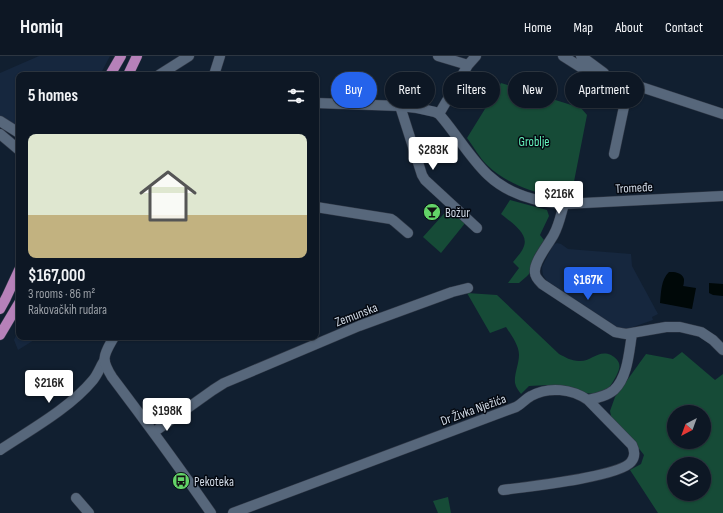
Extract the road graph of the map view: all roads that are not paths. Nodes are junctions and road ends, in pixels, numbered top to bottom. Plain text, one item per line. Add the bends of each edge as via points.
1 (121, 56) edge
2 (137, 56) edge
3 (189, 56) edge
4 (220, 56) edge
5 (438, 56) edge
6 (476, 56) edge
7 (563, 56) edge
8 (581, 56) edge
9 (468, 65) junction
10 (112, 72) edge
11 (129, 72) edge
12 (164, 72) edge
13 (215, 72) edge
14 (590, 72) edge
15 (604, 72) edge
16 (644, 88) edge
17 (319, 103) edge
18 (385, 105) edge
19 (401, 108) edge
20 (414, 108) edge
21 (624, 108) edge
22 (439, 114) junction
23 (723, 114) edge
24 (0, 121) edge
25 (16, 131) edge
26 (0, 134) edge
27 (16, 147) edge
28 (614, 154) dead end
29 (723, 196) edge
30 (564, 204) junction
31 (319, 207) edge
32 (477, 228) dead end
33 (408, 233) dead end
34 (16, 276) edge
35 (468, 288) dead end
36 (0, 309) edge
37 (16, 309) edge
38 (632, 334) junction
39 (0, 335) edge
40 (112, 340) edge
41 (723, 350) edge
42 (104, 361) junction
43 (588, 400) junction
44 (154, 432) junction
45 (0, 450) edge
46 (503, 490) dead end
47 (76, 498) dead end
48 (89, 513) edge
49 (211, 513) edge
50 (233, 513) edge

1 - 10 main road
2 - 11 main road
3 - 12 street
4 - 13 street
5 - 9 street
6 - 9 street
7 - 14 street
8 - 15 street
9 - 22 street
16 - 23 street
17 - 18 street
19 - 32 street via 425,180
20 - 22 street
21 - 28 street
22 - 30 street, Tromeđe via 492,179 529,198
24 - 25 street
26 - 27 street
29 - 30 street, Tromeđe
30 - 38 street via 559,223 536,266 537,277 542,284 614,332
31 - 33 street via 386,218 394,221
34 - 36 main road
35 - 44 street, Zemunska via 359,326 224,383
37 - 39 main road
38 - 41 street via 666,327 680,327 701,332
38 - 43 street via 621,381 607,394
40 - 42 street via 106,350
42 - 44 street via 112,377
42 - 45 street via 79,394 56,413
43 - 46 street, Dr Živka Nježića via 632,446 634,452 631,463 604,474
43 - 50 street, Dr Živka Nježića via 565,390 540,392 516,407
44 - 49 street
47 - 48 street

